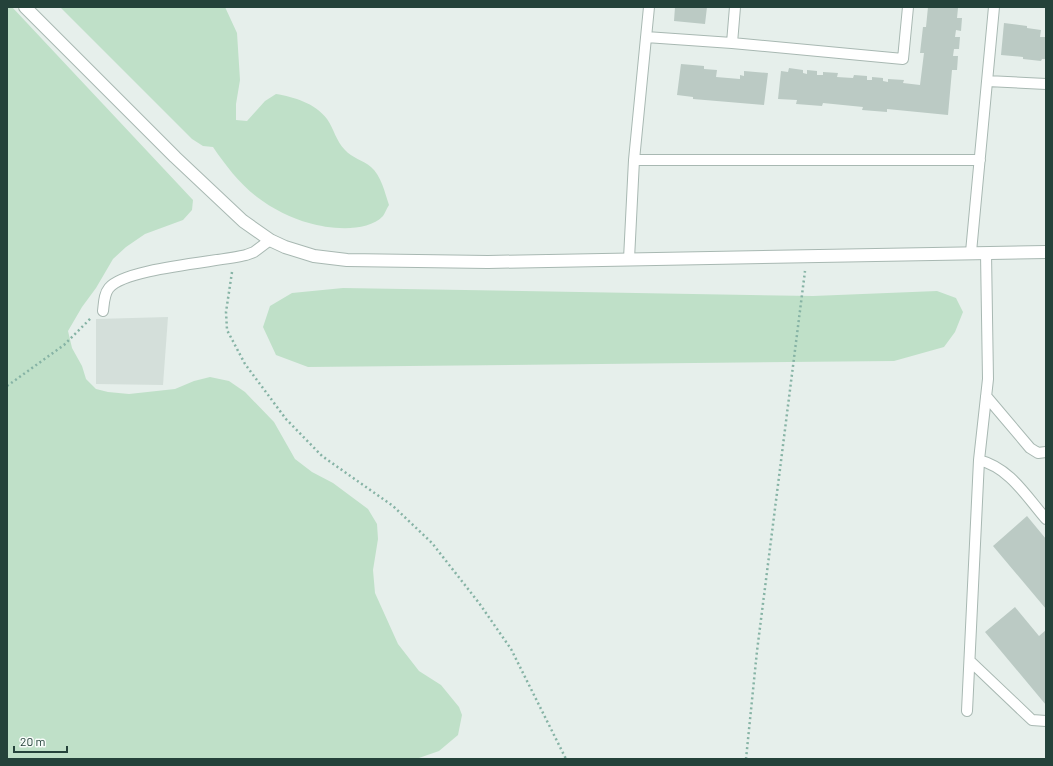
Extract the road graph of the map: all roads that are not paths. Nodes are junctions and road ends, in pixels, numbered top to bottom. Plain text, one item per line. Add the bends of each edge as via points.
1 (25, 7) edge
2 (649, 7) edge
3 (735, 7) edge
4 (908, 7) edge
5 (994, 7) edge
6 (646, 37) junction
7 (732, 43) junction
8 (987, 81) junction
9 (1046, 84) edge
10 (634, 160) junction
11 (980, 160) junction
12 (270, 240) junction
13 (971, 252) junction
14 (1046, 252) edge
15 (986, 253) junction
16 (628, 259) junction
17 (103, 311) dead end
18 (986, 396) junction
19 (1046, 452) edge
20 (979, 460) junction
21 (1046, 519) edge
22 (970, 661) junction
23 (967, 711) dead end
24 (1046, 721) edge

1 - 12 street via 200,181 243,221
2 - 6 lane
3 - 7 lane
4 - 7 lane via 902,59
5 - 8 lane
6 - 7 lane
6 - 10 lane
8 - 9 lane
8 - 11 lane
10 - 11 lane
10 - 16 lane
11 - 13 lane
12 - 16 street via 307,255 347,260 488,262
12 - 17 lane via 254,252 235,258 155,270 125,278 110,287
13 - 15 street
13 - 16 street
14 - 15 street
15 - 18 lane
18 - 19 lane via 1030,448 1038,453
18 - 20 lane
20 - 21 lane via 997,466 1005,473
20 - 22 lane
22 - 23 lane
22 - 24 lane via 1032,720

